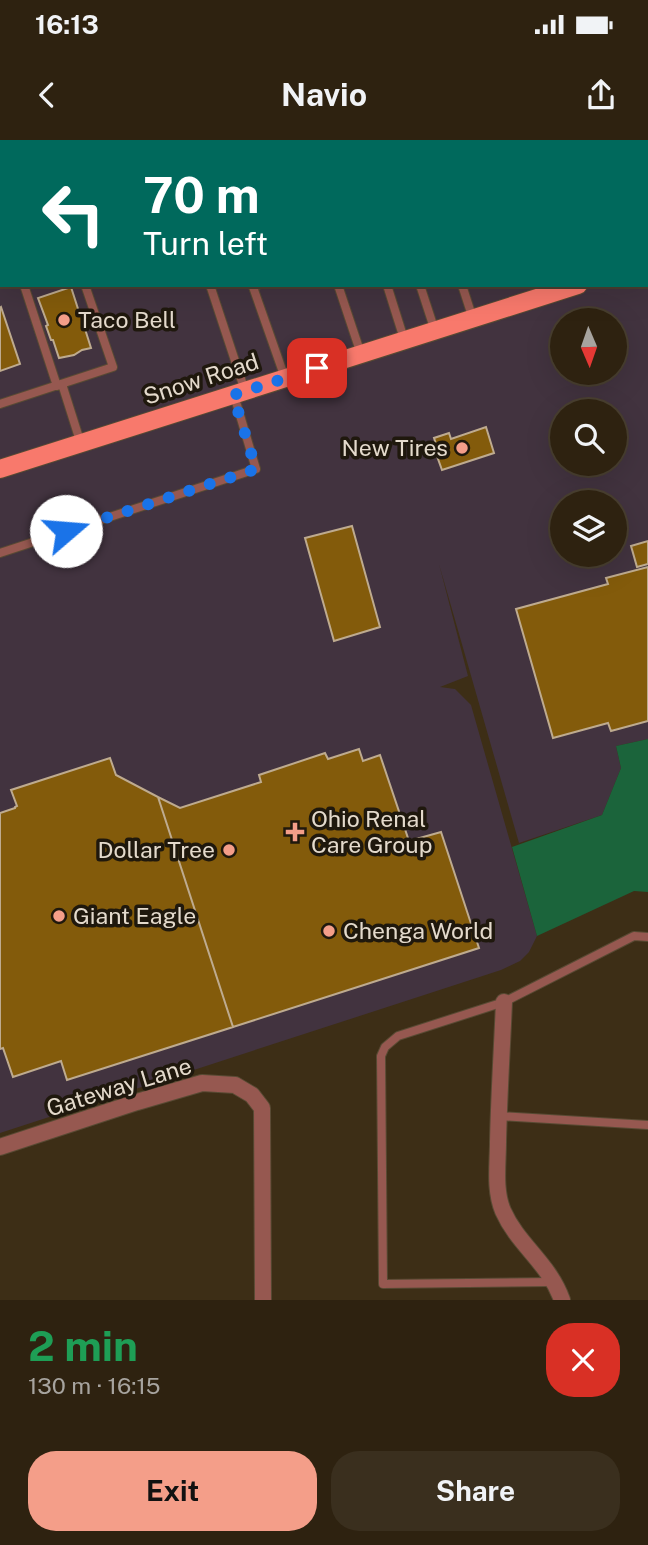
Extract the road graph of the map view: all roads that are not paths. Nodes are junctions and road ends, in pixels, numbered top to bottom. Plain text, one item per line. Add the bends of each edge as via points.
1 (25, 287) edge
2 (86, 287) edge
3 (211, 287) edge
4 (253, 287) edge
5 (339, 287) edge
6 (388, 287) edge
7 (421, 287) edge
8 (463, 287) edge
9 (566, 287) edge
10 (542, 291) edge
11 (473, 318) junction
12 (435, 331) junction
13 (405, 340) junction
14 (361, 354) junction
15 (285, 379) junction
16 (60, 385) junction
17 (239, 393) junction
18 (0, 404) edge
19 (81, 444) junction
20 (0, 469) edge
21 (0, 553) edge
22 (648, 937) edge
23 (504, 1002) junction
24 (498, 1116) junction
25 (648, 1125) edge
26 (0, 1147) edge
27 (555, 1282) junction
28 (263, 1300) edge
29 (562, 1300) edge

1 - 16 lane
2 - 16 lane via 113,367
3 - 17 lane
4 - 15 lane
5 - 14 lane
6 - 13 lane
7 - 12 lane
8 - 11 lane
9 - 10 main road, Snow Road
10 - 11 main road, Snow Road
11 - 12 main road, Snow Road
12 - 13 main road, Snow Road
13 - 14 main road, Snow Road
14 - 15 main road, Snow Road
15 - 17 main road, Snow Road
16 - 18 lane
16 - 19 lane
17 - 19 main road, Snow Road
17 - 21 lane via 256,469
19 - 20 main road, Snow Road
22 - 23 lane via 634,936
23 - 24 street
23 - 27 lane via 398,1036 381,1056 383,1284
24 - 25 lane
24 - 27 street via 497,1178 503,1211
26 - 28 street, Gateway Lane via 202,1083 235,1085 262,1108
27 - 29 street

